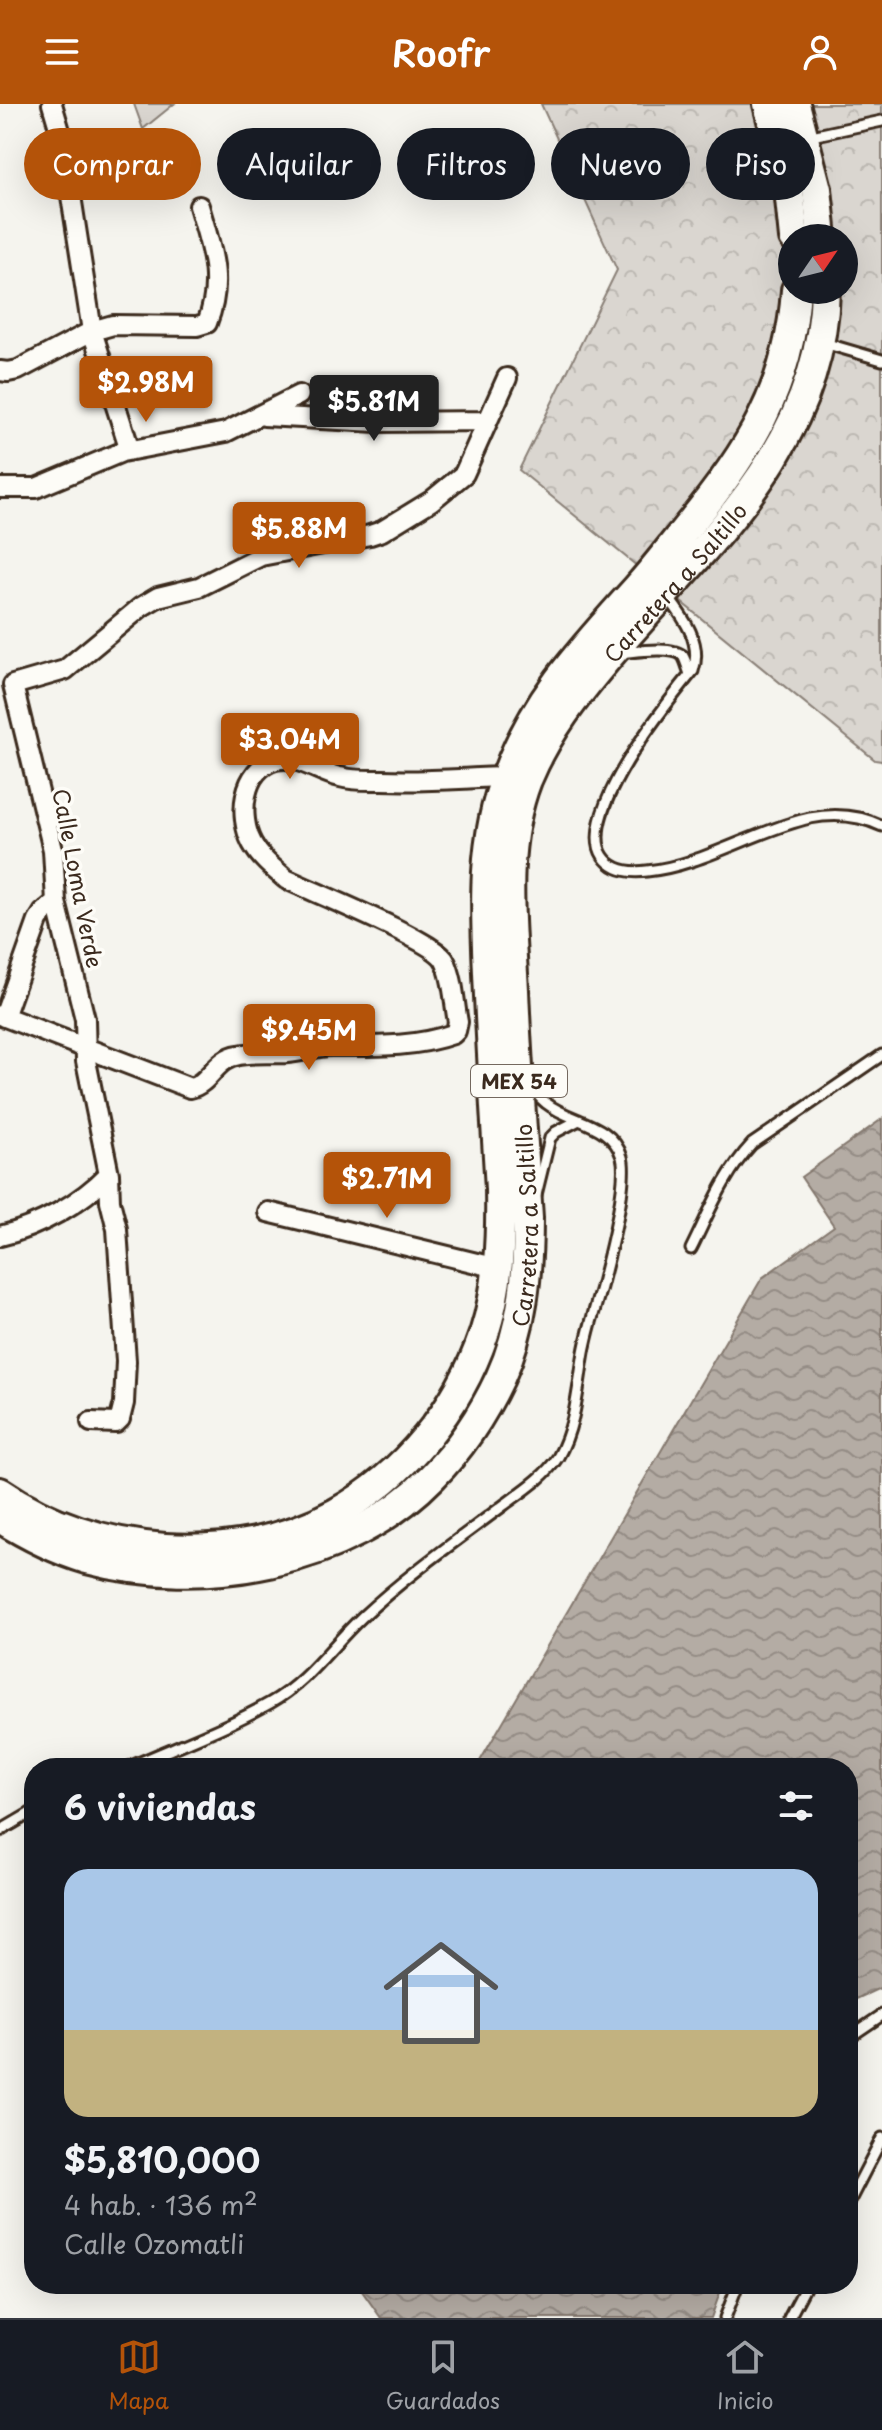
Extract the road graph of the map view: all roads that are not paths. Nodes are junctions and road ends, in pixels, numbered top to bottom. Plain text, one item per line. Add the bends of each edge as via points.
1 (52, 104) edge
2 (768, 104) edge
3 (795, 104) edge
4 (882, 121) edge
5 (801, 128) edge
6 (815, 135) edge
7 (815, 182) edge
8 (199, 206) dead end
9 (793, 224) edge
10 (821, 224) edge
11 (795, 304) edge
12 (825, 304) edge
13 (92, 331) junction
14 (821, 342) junction
15 (882, 360) edge
16 (0, 371) edge
17 (507, 378) dead end
18 (299, 395) dead end
19 (261, 416) junction
20 (488, 421) junction
21 (130, 450) junction
22 (0, 488) edge
23 (665, 593) junction
24 (611, 654) junction
25 (690, 674) junction
26 (6, 682) edge
27 (506, 777) junction
28 (882, 826) edge
29 (56, 902) junction
30 (2, 1016) edge
31 (85, 1047) junction
32 (882, 1055) edge
33 (517, 1060) junction
34 (579, 1120) junction
35 (109, 1174) junction
36 (268, 1212) dead end
37 (528, 1218) junction
38 (0, 1236) edge
39 (691, 1249) dead end
40 (497, 1268) junction
41 (91, 1422) dead end
42 (0, 1492) edge
43 (0, 1518) edge
44 (149, 1758) edge
45 (24, 1817) edge
46 (0, 1831) edge
47 (882, 2015) edge
48 (858, 2031) edge
49 (882, 2138) edge
50 (858, 2185) edge
51 (734, 2294) edge
52 (802, 2294) edge
53 (725, 2318) edge
54 (789, 2318) edge

1 - 13 street
2 - 9 main road
3 - 5 main road
4 - 6 lane
7 - 10 main road
8 - 13 street via 216,292 207,323 113,325
11 - 27 main road, Carretera a Saltillo / MEX 54 via 778,385 735,466 559,677 539,706
12 - 14 main road, Carretera a Saltillo / MEX 54
13 - 16 street via 18,370
13 - 21 street
14 - 15 lane
14 - 23 main road, Carretera a Saltillo / MEX 54 via 802,403 760,479
17 - 20 street
18 - 19 street
19 - 20 street
19 - 21 street via 226,432
20 - 26 street via 457,482 382,531 261,556 212,582 158,597 65,670
21 - 22 street via 47,485
23 - 24 main road, Carretera a Saltillo / MEX 54
23 - 25 lane via 691,634 695,664
24 - 25 lane via 677,652
24 - 33 main road, Carretera a Saltillo / MEX 54 via 559,718 526,783 518,814 509,872
25 - 28 lane via 621,772 603,809 597,841 609,864 645,871 672,866 811,818 844,815
26 - 29 street, Calle Loma Verde via 53,850
27 - 31 street via 358,780 286,759 257,771 249,783 245,815 252,842 286,879 391,926 443,957 458,1022 453,1034 365,1048 327,1046 234,1056 190,1088
27 - 40 main road, Carretera a Saltillo / MEX 54 via 490,835 484,899 500,1189
29 - 30 street via 38,921
29 - 31 street, Calle Loma Verde via 85,1019
30 - 31 street
31 - 35 street, Calle Loma Verde
32 - 39 lane via 752,1144 727,1176
33 - 34 lane via 541,1099
33 - 37 main road, Carretera a Saltillo / MEX 54
34 - 37 lane via 550,1138
34 - 44 lane via 599,1128 616,1145 623,1185 573,1415 558,1456 533,1483 360,1618 288,1692
35 - 38 street via 66,1207
35 - 41 street, Calle Loma Verde via 125,1391 119,1421
36 - 40 street
37 - 43 main road, Carretera a Saltillo / MEX 54 via 521,1314 484,1409 430,1479 352,1534 253,1566 168,1571 86,1558
40 - 42 main road, Carretera a Saltillo / MEX 54 via 483,1337 439,1421 389,1476 308,1526 246,1544 149,1547 57,1524
45 - 46 lane
47 - 48 lane
49 - 50 lane
51 - 53 lane
52 - 54 lane

